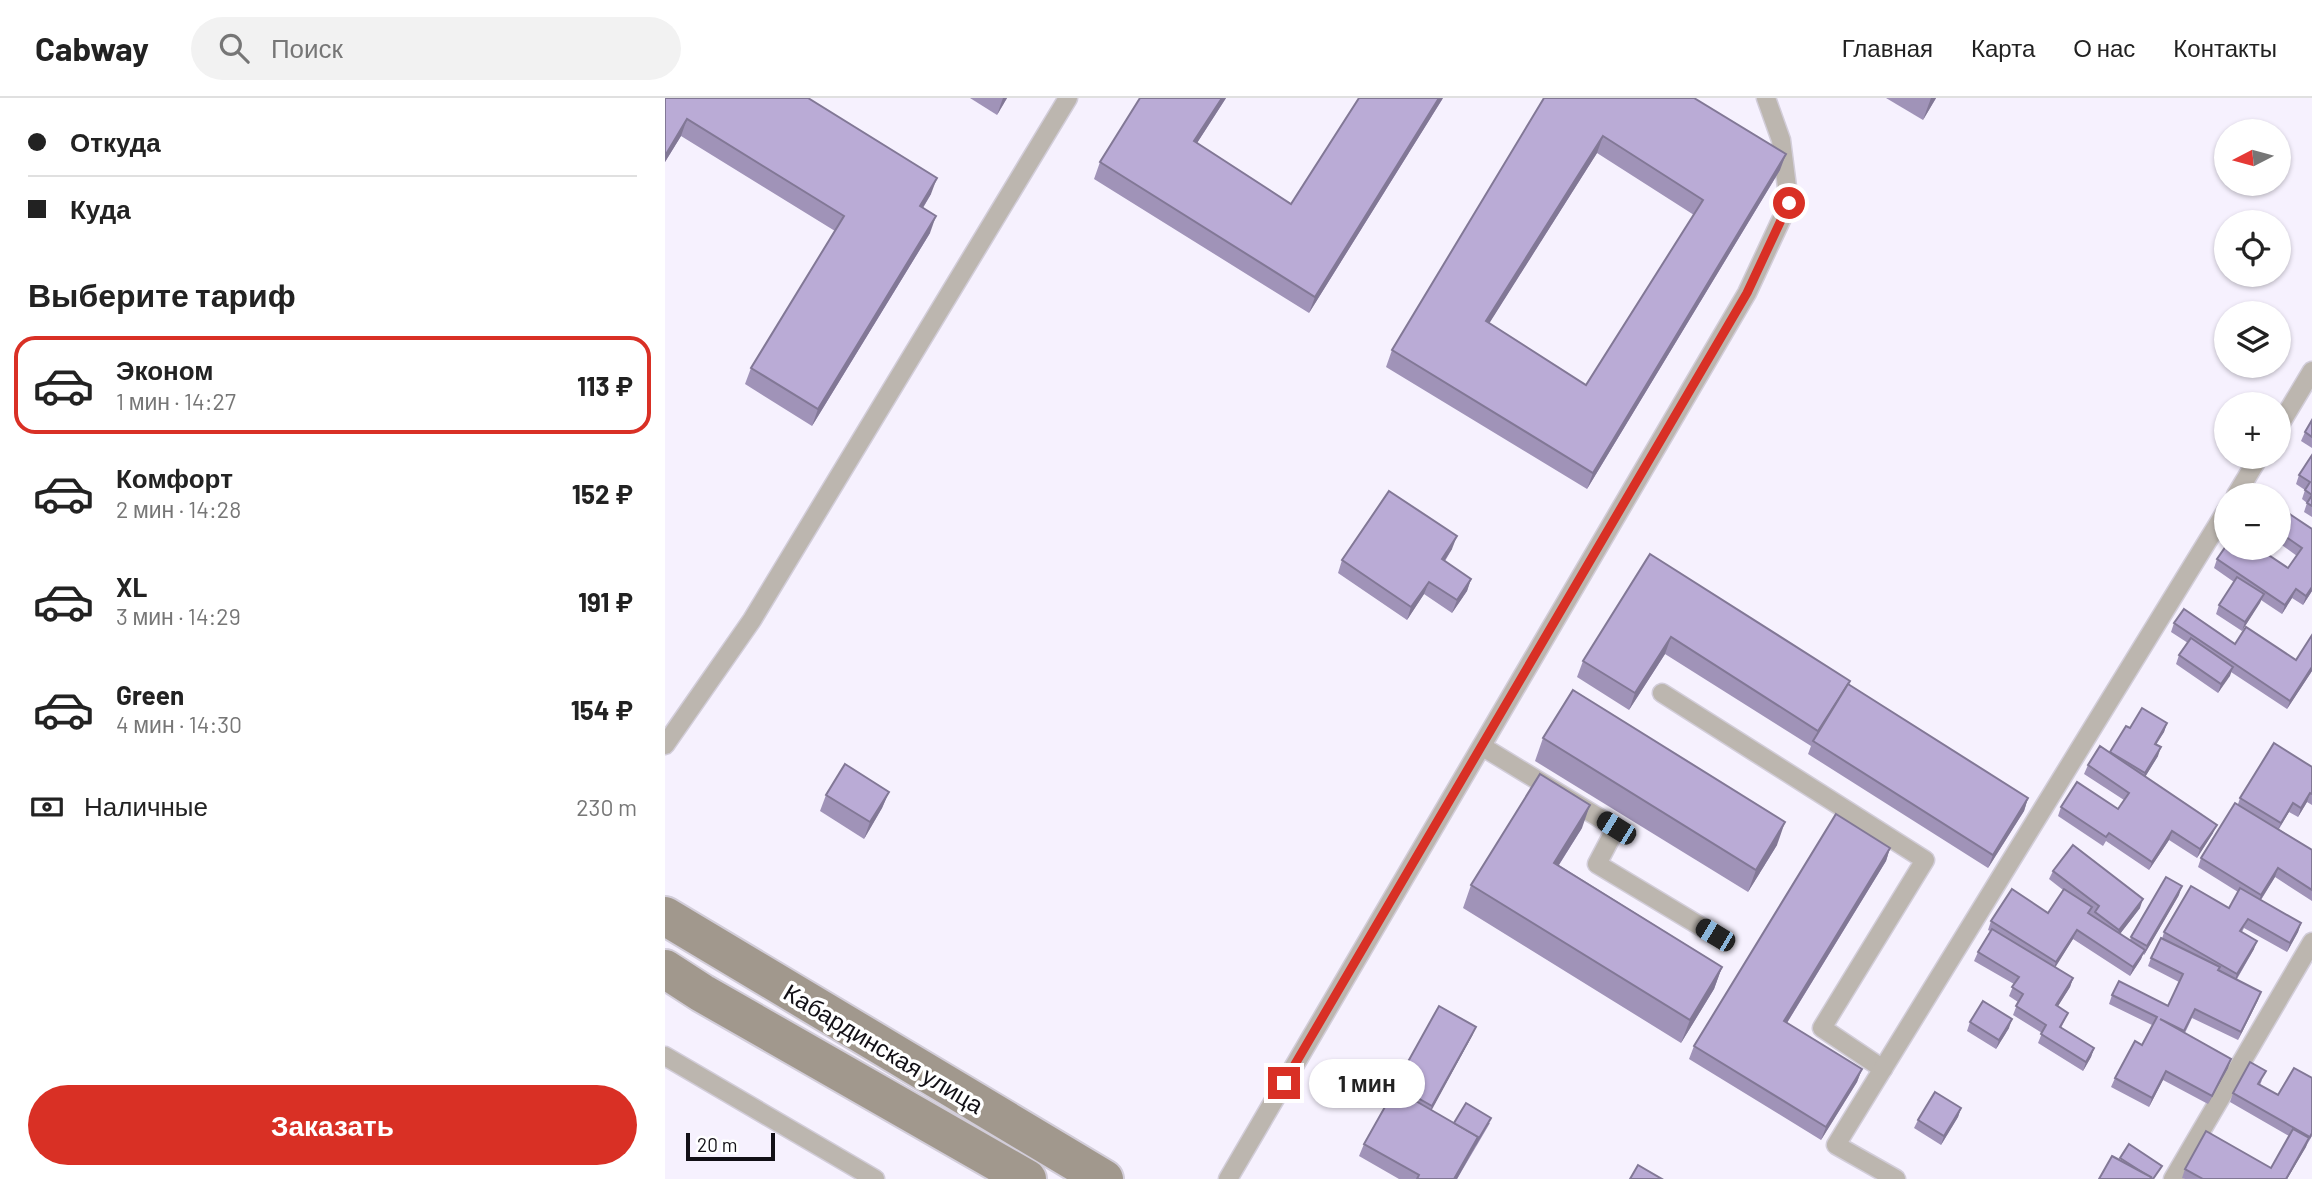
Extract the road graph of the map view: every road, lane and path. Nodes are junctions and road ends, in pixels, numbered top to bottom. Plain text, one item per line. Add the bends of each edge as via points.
1 (1068, 98) edge
2 (1766, 98) edge
3 (2312, 371) edge
4 (2291, 406) edge
5 (2214, 531) edge
6 (1662, 693) dead end
7 (665, 745) edge
8 (1483, 747) junction
9 (665, 916) edge
10 (1715, 935) dead end
11 (2312, 942) edge
12 (665, 970) edge
13 (665, 1056) edge
14 (1883, 1069) junction
15 (875, 1179) edge
16 (1027, 1179) edge
17 (1104, 1179) edge
18 (1228, 1179) edge
19 (1896, 1179) edge
20 (2173, 1179) edge

1 - 7 lane via 752,620
2 - 8 lane via 1781,140 1789,203 1747,293
3 - 4 lane
5 - 14 lane
6 - 14 lane via 1925,860 1822,1028
8 - 10 lane via 1616,828 1597,864
8 - 18 lane
9 - 17 main road, Кабардинская улица
11 - 20 lane
12 - 16 main road, Кабардинская улица
13 - 15 lane
14 - 19 lane via 1836,1145

